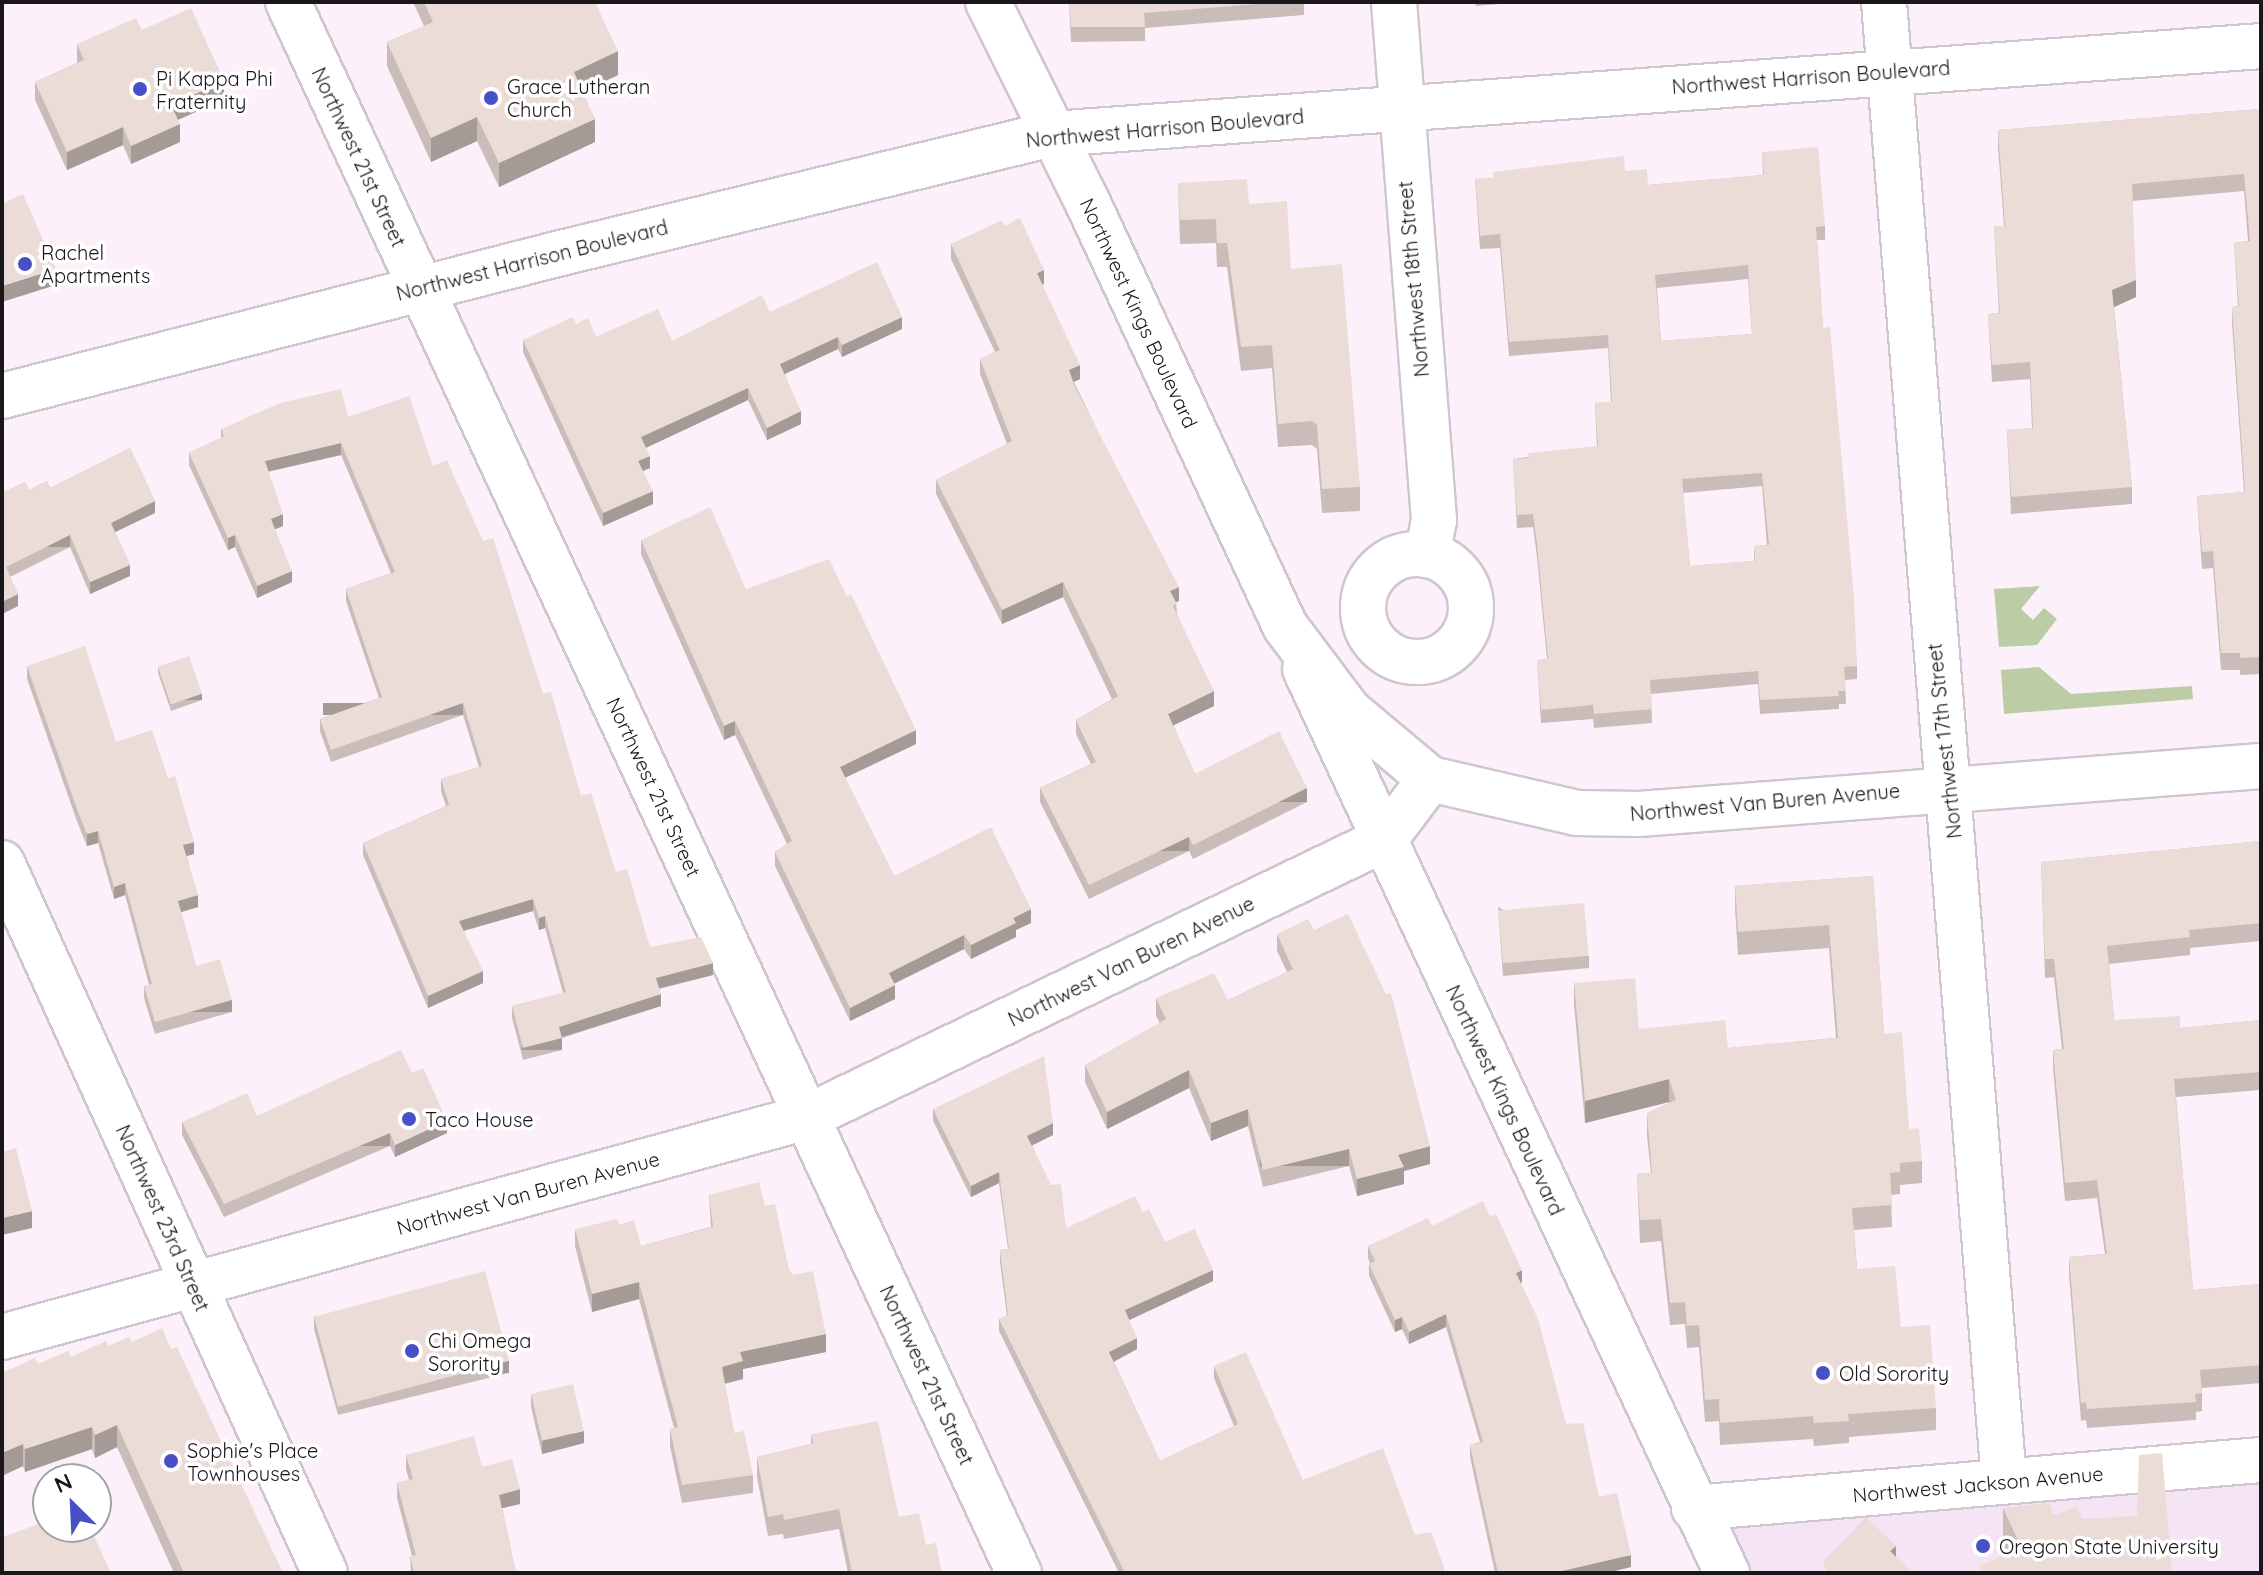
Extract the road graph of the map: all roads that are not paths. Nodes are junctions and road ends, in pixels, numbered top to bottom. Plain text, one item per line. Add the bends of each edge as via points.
1 (288, 2) edge
2 (988, 2) edge
3 (1394, 2) edge
4 (1884, 2) edge
5 (2261, 46) edge
6 (1890, 70) junction
7 (1403, 108) junction
8 (1052, 134) junction
9 (420, 288) junction
10 (2, 396) edge
11 (1427, 555) dead end
12 (1285, 626) junction
13 (2261, 766) edge
14 (1430, 779) junction
15 (1947, 787) junction
16 (1385, 839) junction
17 (2, 863) edge
18 (807, 1117) junction
19 (193, 1285) junction
20 (2, 1337) edge
21 (2261, 1460) edge
22 (2004, 1480) junction
23 (1694, 1508) junction
24 (325, 1573) edge
25 (1019, 1573) edge
26 (1727, 1573) edge

1 - 9 street, Northwest 21st Street
2 - 8 street, Northwest Kings Boulevard
3 - 7 street, Northwest 18th Street
4 - 6 street, Northwest 17th Street
5 - 6 street, Northwest Harrison Boulevard
6 - 7 street, Northwest Harrison Boulevard
6 - 15 street, Northwest 17th Street
7 - 8 street, Northwest Harrison Boulevard
7 - 11 street, Northwest 18th Street via 1403,169 1434,520
8 - 9 street, Northwest Harrison Boulevard
8 - 12 street, Northwest Kings Boulevard
9 - 10 street, Northwest Harrison Boulevard
9 - 18 street, Northwest 21st Street
12 - 14 street, Northwest Kings Boulevard via 1349,711
12 - 16 street, Northwest Kings Boulevard
13 - 15 street, Northwest Van Buren Avenue
14 - 15 street, Northwest Van Buren Avenue via 1577,813 1639,814
14 - 16 street, Northwest Van Buren Avenue
15 - 22 street, Northwest 17th Street
16 - 18 street, Northwest Van Buren Avenue
16 - 23 street, Northwest Kings Boulevard
17 - 19 street, Northwest 23rd Street
18 - 19 street, Northwest Van Buren Avenue
18 - 25 street, Northwest 21st Street
19 - 20 street, Northwest Van Buren Avenue
19 - 24 street, Northwest 23rd Street
21 - 22 street, Northwest Jackson Avenue
22 - 23 street, Northwest Jackson Avenue
23 - 26 street, Northwest Kings Boulevard

